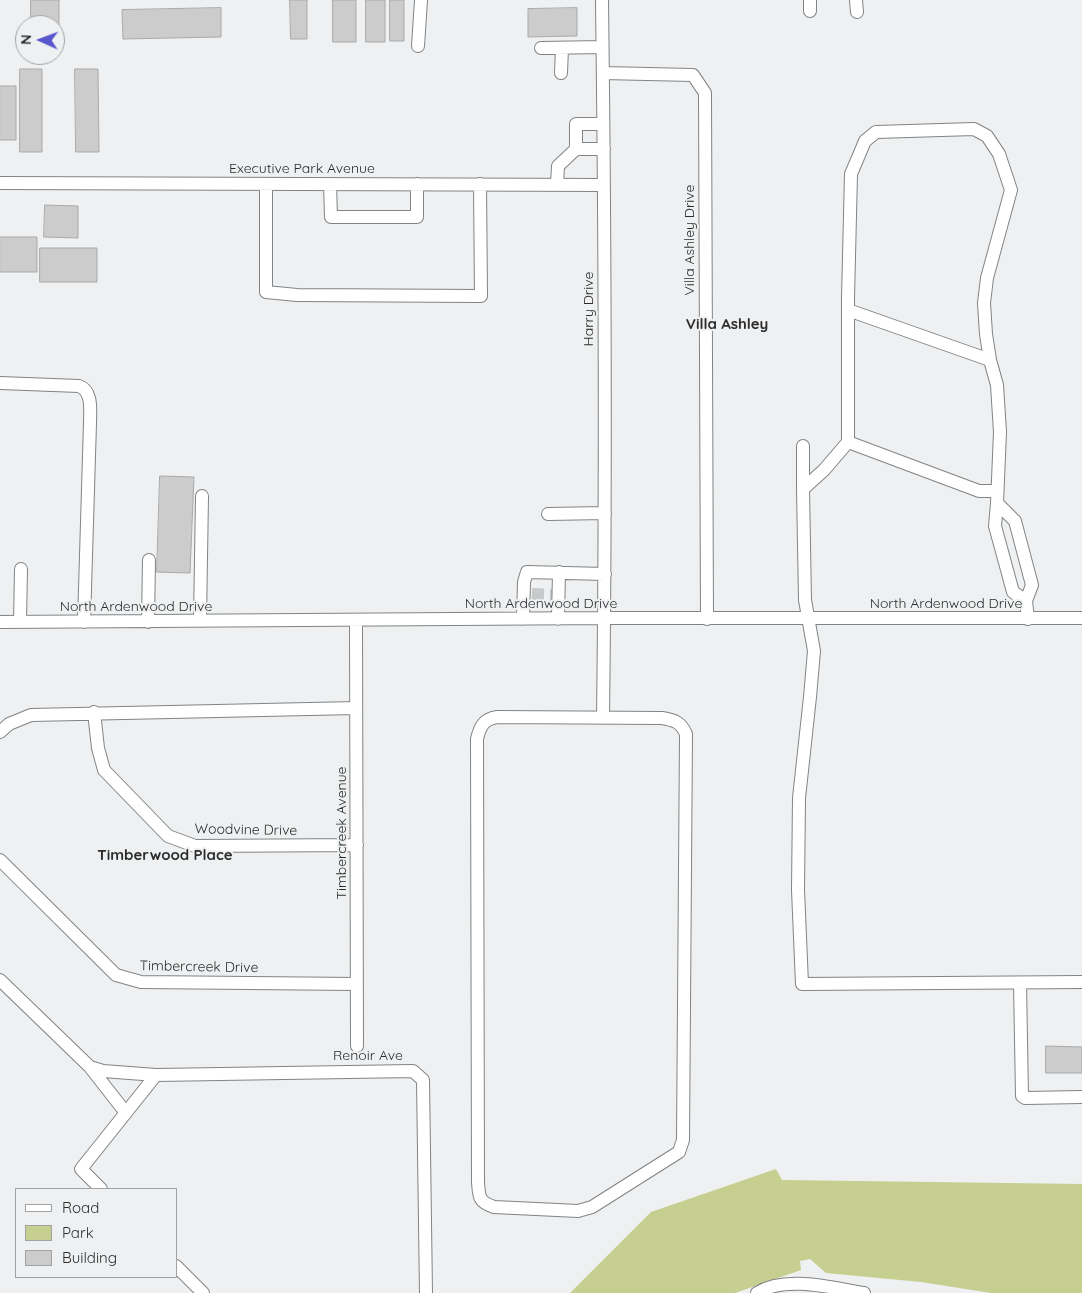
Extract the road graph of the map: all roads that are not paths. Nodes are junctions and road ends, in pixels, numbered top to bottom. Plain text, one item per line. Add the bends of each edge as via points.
1 (420, 0) edge
2 (602, 0) edge
3 (418, 46) dead end
4 (602, 47) junction
5 (541, 48) dead end
6 (562, 48) junction
7 (562, 73) dead end
8 (603, 73) junction
9 (604, 124) junction
10 (576, 149) junction
11 (604, 149) junction
12 (0, 183) edge
13 (266, 184) junction
14 (330, 184) junction
15 (417, 184) junction
16 (480, 184) junction
17 (557, 184) junction
18 (604, 184) junction
19 (848, 310) junction
20 (990, 360) junction
21 (0, 383) edge
22 (848, 442) junction
23 (803, 446) dead end
24 (803, 489) junction
25 (202, 496) dead end
26 (997, 497) junction
27 (605, 513) junction
28 (548, 514) dead end
29 (149, 560) dead end
30 (21, 569) dead end
31 (559, 572) junction
32 (605, 574) junction
33 (1026, 601) junction
34 (605, 618) junction
35 (1028, 618) junction
36 (1082, 618) edge
37 (523, 619) junction
38 (558, 619) junction
39 (707, 619) junction
40 (808, 619) junction
41 (200, 621) junction
42 (356, 621) junction
43 (0, 622) edge
44 (20, 622) junction
45 (84, 622) junction
46 (148, 622) junction
47 (356, 708) junction
48 (94, 712) junction
49 (603, 718) junction
50 (0, 732) edge
51 (357, 845) junction
52 (0, 860) edge
53 (0, 980) edge
54 (1082, 982) edge
55 (1020, 983) junction
56 (357, 984) junction
57 (357, 1046) dead end
58 (90, 1068) junction
59 (156, 1075) junction
60 (1082, 1098) edge
61 (126, 1113) junction
62 (100, 1188) edge
63 (178, 1268) edge
64 (203, 1293) edge
65 (426, 1293) edge
66 (757, 1293) edge
67 (864, 1293) edge

1 - 3 street
2 - 4 street, Harry Drive
4 - 6 street
4 - 8 street, Harry Drive
5 - 6 street
6 - 7 street
8 - 9 street, Harry Drive
8 - 39 street, Villa Ashley Drive via 693,75 705,93
9 - 10 street via 576,124
9 - 11 street, Harry Drive
10 - 11 street
10 - 17 street via 558,166
11 - 18 street, Harry Drive
12 - 13 street, Executive Park Avenue
13 - 14 street, Executive Park Avenue
13 - 16 street via 266,292 481,296
14 - 15 street, Executive Park Avenue
14 - 15 street via 331,217 417,217
15 - 16 street, Executive Park Avenue
16 - 17 street, Executive Park Avenue
17 - 18 street, Executive Park Avenue
18 - 27 street, Harry Drive
19 - 20 street
19 - 20 street via 851,174 865,141 876,132 974,129 987,136 999,154 1011,190 984,302
19 - 22 street
20 - 26 street via 997,385 1000,432
21 - 45 street via 78,386 88,395
22 - 24 street
22 - 26 street
23 - 24 street
24 - 40 street
25 - 41 street
26 - 33 street via 995,526 1013,592
26 - 33 street via 1015,521 1032,585
27 - 28 street
27 - 32 street, Harry Drive
29 - 46 street
30 - 44 street
31 - 32 street
31 - 37 street via 527,572 528,591
31 - 38 street via 556,592
32 - 34 street, Harry Drive
33 - 35 street
34 - 38 street, North Ardenwood Drive
34 - 39 street, North Ardenwood Drive
34 - 49 street, Harry Drive
35 - 36 street, North Ardenwood Drive
35 - 40 street, North Ardenwood Drive
37 - 38 street, North Ardenwood Drive
37 - 42 street, North Ardenwood Drive
39 - 40 street, North Ardenwood Drive
40 - 55 street via 814,650 799,798 802,984
41 - 42 street, North Ardenwood Drive
41 - 46 street, North Ardenwood Drive
42 - 47 street, Timbercreek Avenue
43 - 44 street, North Ardenwood Drive
44 - 45 street, North Ardenwood Drive
45 - 46 street, North Ardenwood Drive
47 - 48 street
47 - 51 street, Timbercreek Avenue
48 - 50 street via 31,715 9,724
48 - 51 street, Woodvine Drive via 104,770 168,836 195,846
49 - 49 street via 489,718 483,723 477,739 478,1182 479,1197 484,1204 494,1207 578,1211 592,1207 679,1152 683,1140 686,734 678,721
51 - 56 street, Timbercreek Avenue
52 - 56 street, Timbercreek Drive via 116,975 141,982
53 - 58 street
54 - 55 street
55 - 60 street via 1022,1096
56 - 57 street, Timbercreek Avenue
58 - 59 street, Renoir Ave
58 - 61 street
59 - 61 street
59 - 65 street, Renoir Ave via 413,1071 423,1080
61 - 62 street via 81,1169
63 - 64 street
66 - 67 street via 766,1287 794,1283

